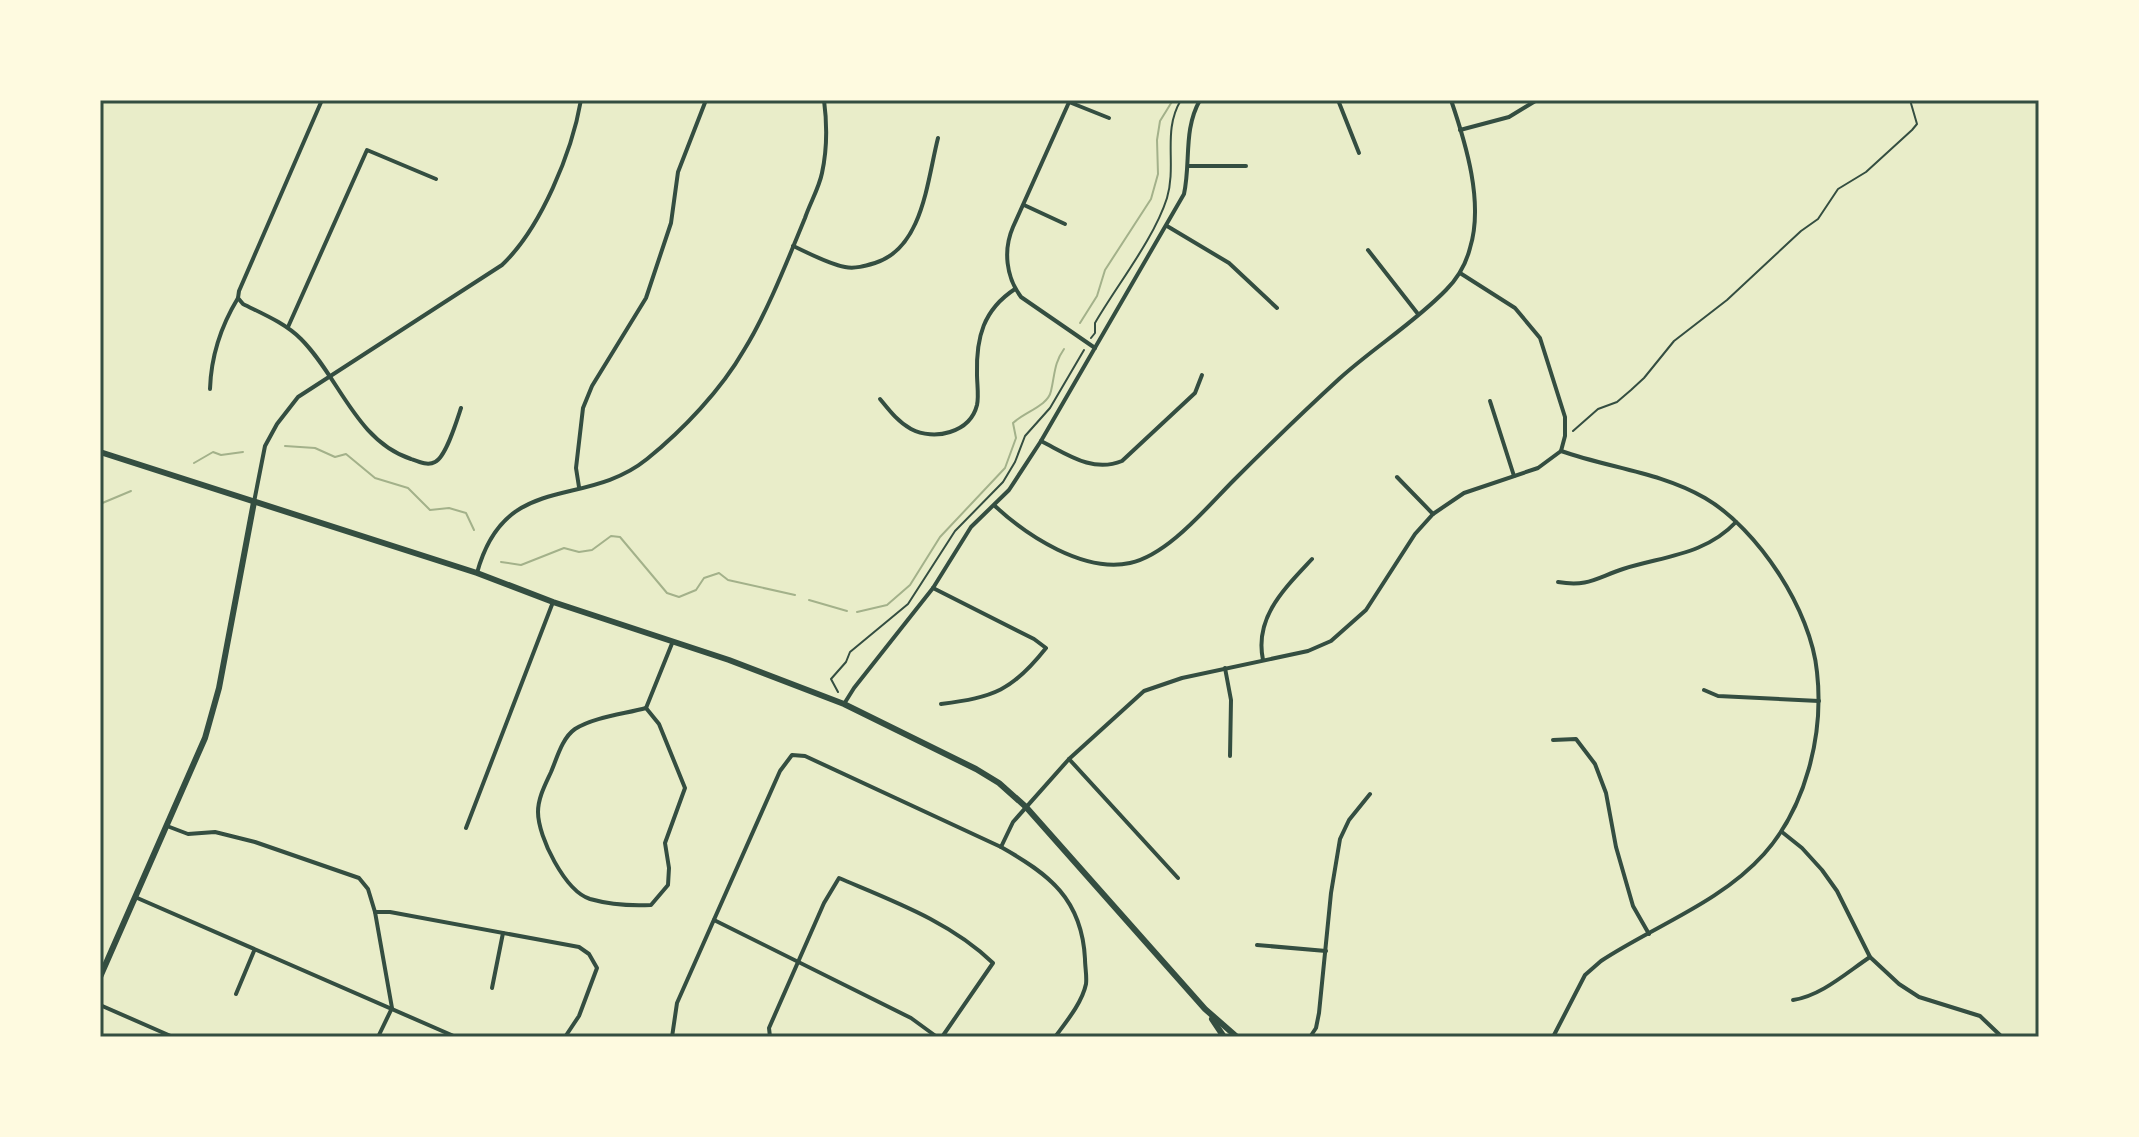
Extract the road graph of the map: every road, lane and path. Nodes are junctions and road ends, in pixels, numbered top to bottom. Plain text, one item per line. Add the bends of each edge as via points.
1 (322, 100) edge
2 (581, 100) edge
3 (706, 100) edge
4 (824, 100) edge
5 (1181, 100) edge
6 (1200, 100) edge
7 (1338, 100) edge
8 (1451, 100) edge
9 (1537, 100) edge
10 (1910, 100) edge
11 (1070, 101) edge
12 (1109, 118) dead end
13 (1460, 130) junction
14 (938, 138) dead end
15 (1359, 153) dead end
16 (1188, 166) junction
17 (1246, 166) dead end
18 (436, 179) dead end
19 (1024, 205) junction
20 (1065, 224) dead end
21 (1167, 226) junction
22 (793, 246) junction
23 (1368, 250) dead end
24 (1460, 273) junction
25 (1015, 289) junction
26 (238, 298) junction
27 (1277, 308) dead end
28 (1418, 314) junction
29 (288, 327) junction
30 (1095, 348) junction
31 (329, 375) junction
32 (1202, 375) dead end
33 (210, 389) dead end
34 (880, 399) dead end
35 (1490, 401) dead end
36 (461, 408) dead end
37 (1565, 436) junction
38 (1041, 441) junction
39 (1561, 451) junction
40 (100, 452) edge
41 (1514, 476) junction
42 (1397, 477) dead end
43 (579, 487) junction
44 (254, 502) junction
45 (995, 506) junction
46 (1433, 514) junction
47 (1736, 522) junction
48 (1312, 559) dead end
49 (477, 573) junction
50 (1558, 582) dead end
51 (933, 588) junction
52 (553, 602) junction
53 (673, 641) junction
54 (1263, 660) junction
55 (1225, 668) junction
56 (1704, 690) dead end
57 (1819, 701) junction
58 (844, 704) junction
59 (941, 704) dead end
60 (646, 708) junction
61 (1553, 740) dead end
62 (1230, 756) dead end
63 (1069, 759) junction
64 (1370, 794) dead end
65 (1026, 807) junction
66 (167, 826) junction
67 (466, 828) dead end
68 (1782, 831) junction
69 (1001, 847) junction
70 (1178, 878) dead end
71 (135, 897) junction
72 (375, 912) junction
73 (714, 920) junction
74 (503, 933) junction
75 (1649, 934) junction
76 (1257, 945) dead end
77 (254, 951) junction
78 (1326, 951) junction
79 (1870, 957) junction
80 (799, 961) junction
81 (100, 977) edge
82 (492, 988) dead end
83 (236, 994) dead end
84 (1793, 1000) dead end
85 (100, 1005) edge
86 (392, 1008) junction
87 (1205, 1009) junction
88 (173, 1037) edge
89 (378, 1037) edge
90 (456, 1037) edge
91 (565, 1037) edge
92 (672, 1037) edge
93 (770, 1037) edge
94 (940, 1037) edge
95 (1055, 1037) edge
96 (1224, 1037) edge
97 (1237, 1037) edge
98 (1310, 1037) edge
99 (1553, 1037) edge
100 (2002, 1037) edge

1 - 26 street
2 - 31 street via 577,124 551,187 518,250
3 - 43 street via 678,172 671,223 646,298 583,408
4 - 22 street via 822,173
5 - 30 path via 1170,130 1166,201 1095,323
6 - 16 street via 1190,122
7 - 15 street
8 - 13 street
9 - 13 street via 1509,117
10 - 37 path via 1917,124 1912,130 1866,172 1838,189 1818,219 1674,341 1638,384
11 - 12 street
11 - 19 street
13 - 24 street via 1477,220
14 - 22 street via 915,230 900,249 861,268 844,267
16 - 17 street
16 - 21 street via 1184,194
18 - 29 street via 367,150
19 - 20 street
19 - 25 street via 1007,241
21 - 27 street via 1229,263
21 - 30 street
22 - 43 street via 745,349 693,415 626,473
23 - 28 street
24 - 28 street
24 - 37 street via 1509,304 1534,329 1565,417
25 - 30 street via 1029,305
25 - 34 street via 997,302 980,333 978,403 967,423 942,434 912,430
26 - 29 street
26 - 33 street via 216,345
28 - 45 street via 1340,378 1177,535 1140,561 1113,566 1081,559 1027,533
29 - 31 street
30 - 38 street
30 - 58 path via 1078,355 1050,408 1025,436 1003,482 955,531 908,604 850,652 831,679
31 - 36 street via 377,439 422,463 442,457
31 - 44 street via 298,397 270,435
32 - 38 street via 1195,393 1122,461 1098,466
35 - 41 street
37 - 39 street
38 - 45 street
39 - 41 street via 1538,468
39 - 47 street via 1664,479 1707,499
40 - 44 street
41 - 46 street via 1464,493
42 - 46 street
43 - 49 street via 520,507 494,533
44 - 49 street
44 - 66 street via 211,719
45 - 51 street via 971,527
46 - 54 street via 1366,610 1342,632 1308,651
47 - 50 street via 1691,552 1578,585
47 - 57 street via 1768,557 1800,615 1817,669
48 - 54 street via 1272,606 1261,634
49 - 52 street
51 - 58 street
51 - 59 street via 1046,648 998,692
52 - 53 street
52 - 67 street
53 - 58 street
53 - 60 street
54 - 55 street
55 - 62 street via 1231,700
55 - 63 street via 1144,691
56 - 57 street via 1718,696
57 - 68 street via 1812,758
58 - 65 street via 976,769
60 - 60 street via 659,724 685,788 665,843 668,885 651,905 587,898 555,865 537,816 538,801 574,730
61 - 75 street via 1576,739 1595,764 1633,906
63 - 65 street
63 - 70 street
64 - 78 street via 1340,839
65 - 69 street
65 - 87 street
66 - 71 street
66 - 72 street via 188,834 215,832 255,842 359,878
68 - 75 street via 1726,887
68 - 79 street via 1830,881
69 - 73 street via 805,756 792,755 780,771
69 - 95 street via 1060,889 1080,925 1086,983
71 - 77 street
71 - 81 street
72 - 74 street
72 - 86 street
73 - 80 street
73 - 92 street via 677,1003
74 - 82 street
74 - 91 street via 579,947 594,959 597,968 589,992
75 - 99 street via 1585,975
76 - 78 street
77 - 83 street
77 - 86 street
78 - 98 street via 1319,1013
79 - 84 street via 1816,993
79 - 100 street via 1919,997 1980,1016
80 - 93 street via 769,1028
80 - 94 street
80 - 94 street via 839,878 911,909 973,943 993,963
85 - 88 street
86 - 89 street
86 - 90 street
87 - 96 street
87 - 97 street

